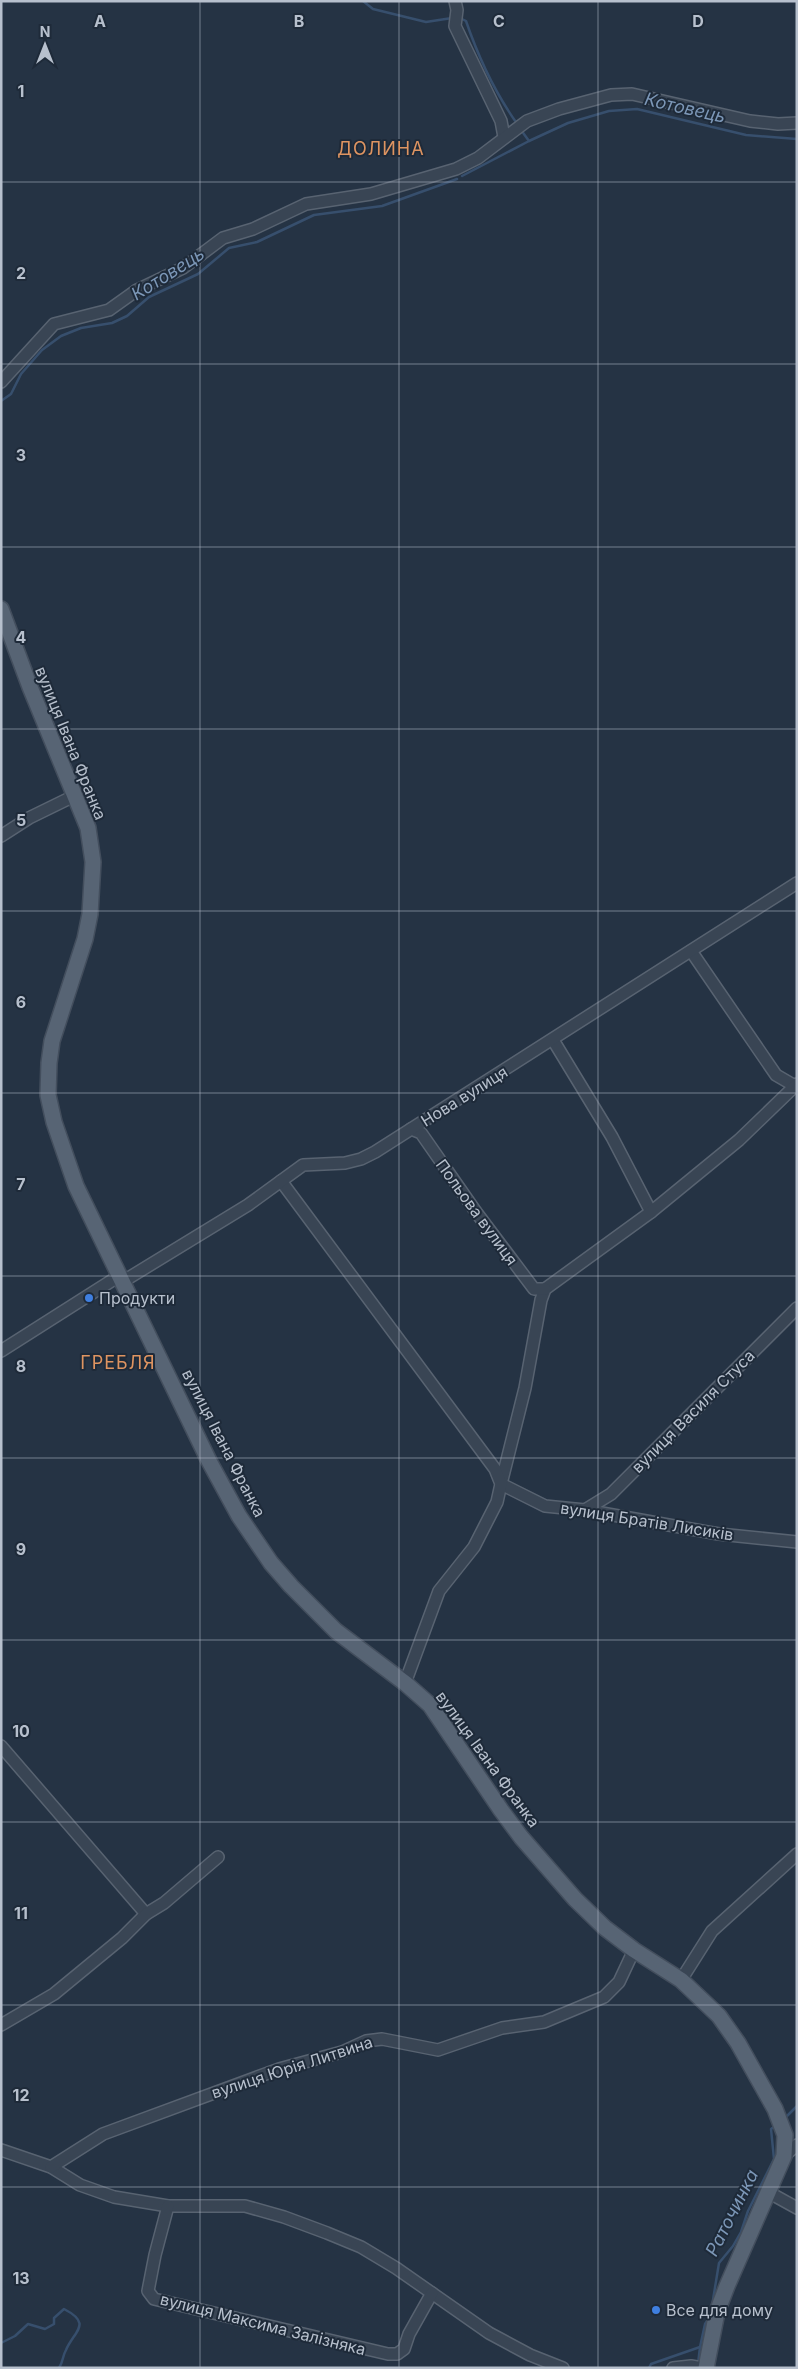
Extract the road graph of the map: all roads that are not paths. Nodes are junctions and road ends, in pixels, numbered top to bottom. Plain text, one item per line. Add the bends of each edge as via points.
1 (455, 11) edge
2 (797, 123) edge
3 (508, 134) junction
4 (1, 382) edge
5 (3, 616) edge
6 (76, 795) junction
7 (1, 836) edge
8 (797, 883) edge
9 (691, 951) junction
10 (553, 1040) junction
11 (796, 1085) edge
12 (411, 1129) junction
13 (281, 1181) junction
14 (652, 1212) junction
15 (120, 1279) junction
16 (540, 1293) junction
17 (797, 1308) edge
18 (1, 1351) edge
19 (502, 1484) junction
20 (586, 1510) junction
21 (797, 1542) edge
22 (405, 1683) junction
23 (1, 1746) edge
24 (797, 1854) edge
25 (218, 1857) dead end
26 (146, 1914) junction
27 (634, 1950) junction
28 (680, 1980) junction
29 (1, 2025) edge
30 (797, 2145) edge
31 (1, 2150) edge
32 (784, 2156) junction
33 (51, 2167) junction
34 (768, 2192) junction
35 (168, 2206) junction
36 (797, 2208) edge
37 (432, 2293) junction
38 (700, 2367) edge
39 (563, 2368) edge
40 (673, 2368) edge

1 - 3 street
2 - 3 street via 750,121 632,94 586,101 527,121
3 - 4 street via 478,158 456,169 371,194 306,204 253,229 223,238 182,268 137,290 109,310 54,324
5 - 6 main road, вулиця Івана Франка
6 - 7 street
6 - 15 main road, вулиця Івана Франка via 88,828 93,862 92,898 85,940 52,1042 48,1095 61,1146 76,1186
8 - 9 street, Нова вулиця
9 - 10 street, Нова вулиця
9 - 11 street via 776,1075
10 - 12 street, Нова вулиця
10 - 14 street via 612,1137
11 - 14 street via 739,1140
12 - 13 street, Нова вулиця via 361,1159 303,1165
12 - 16 street, Польова вулиця via 421,1134 476,1212
13 - 15 street, Нова вулиця via 248,1205
13 - 19 street via 495,1469
14 - 16 street
15 - 18 street, Нова вулиця
15 - 22 main road, вулиця Івана Франка via 209,1461 258,1544 291,1586 336,1631
16 - 19 street via 525,1388
17 - 20 street, вулиця Василя Стуса via 611,1494
19 - 20 street, вулиця Братів Лисиків via 544,1506
19 - 22 street via 497,1502 474,1547 439,1592
20 - 21 street, вулиця Братів Лисиків via 719,1534
22 - 27 main road, вулиця Івана Франка via 430,1705 521,1837 605,1928
23 - 26 street
24 - 28 street via 712,1931
25 - 26 street via 164,1903
26 - 29 street via 54,1994
27 - 28 main road, вулиця Івана Франка
27 - 33 street, вулиця Юрія Литвина via 618,1982 604,1996 544,2022 502,2028 438,2050 382,2038 366,2040 342,2052 278,2069 103,2134
28 - 32 main road, вулиця Івана Франка via 719,2016 738,2043 783,2127 786,2141
30 - 32 street
31 - 33 street
32 - 34 main road, вулиця Івана Франка
33 - 35 street via 80,2185 114,2198
34 - 36 street
34 - 38 main road, вулиця Івана Франка via 718,2312
35 - 37 street via 244,2206 284,2217 361,2247
35 - 37 street, вулиця Максима Залізняка via 148,2291 154,2299 397,2354 404,2349 408,2334
37 - 39 street via 489,2333
38 - 40 street

